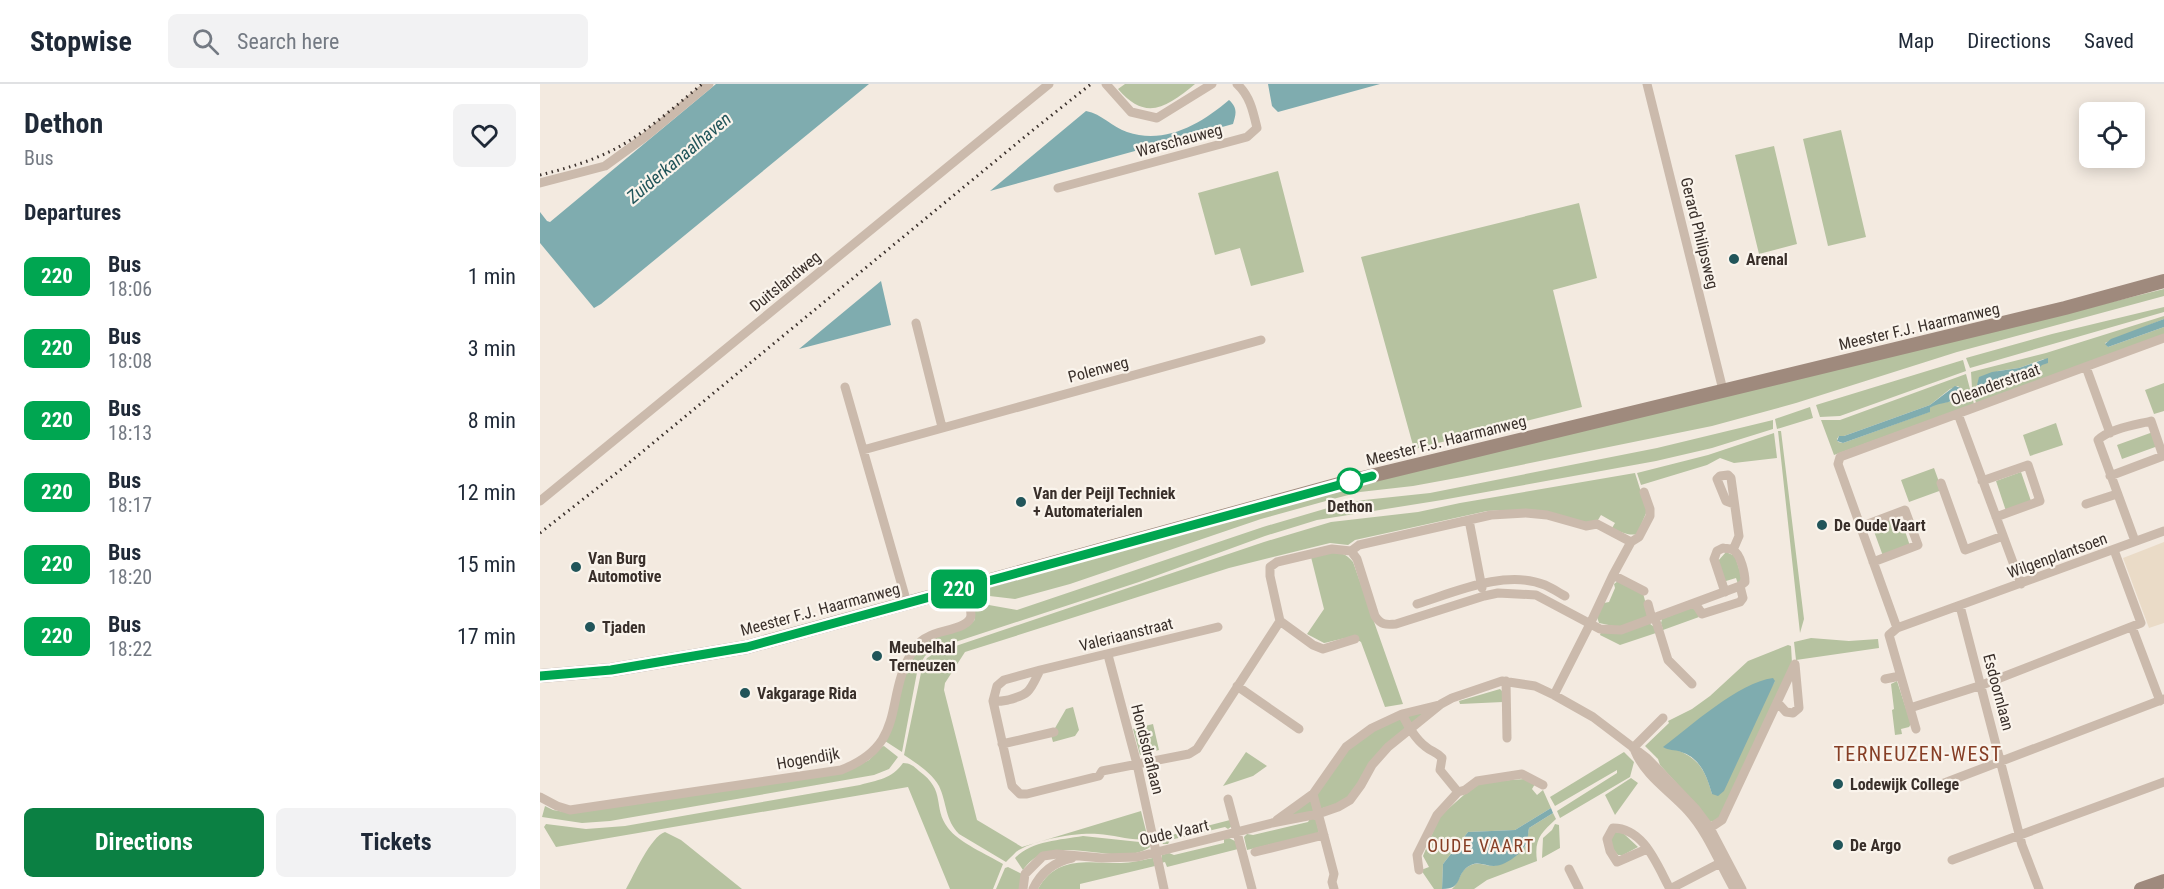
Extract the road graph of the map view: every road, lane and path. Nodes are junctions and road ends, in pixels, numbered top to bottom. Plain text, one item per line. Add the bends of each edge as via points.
1 (709, 84) edge
2 (1048, 84) edge
3 (1107, 84) edge
4 (1212, 84) edge
5 (1237, 84) edge
6 (1647, 84) edge
7 (540, 183) edge
8 (1058, 188) dead end
9 (2160, 283) edge
10 (916, 323) dead end
11 (2164, 338) edge
12 (1261, 340) dead end
13 (2086, 367) junction
14 (845, 387) dead end
15 (1723, 390) junction
16 (1958, 414) junction
17 (942, 427) junction
18 (2110, 433) junction
19 (863, 450) junction
20 (2110, 476) junction
21 (1982, 481) junction
22 (1941, 483) dead end
23 (1644, 492) dead end
24 (2117, 494) junction
25 (540, 501) edge
26 (1734, 504) dead end
27 (2086, 504) dead end
28 (1996, 517) junction
29 (1469, 520) junction
30 (1860, 527) junction
31 (2164, 531) edge
32 (2003, 536) junction
33 (2135, 541) junction
34 (1631, 542) junction
35 (1733, 550) junction
36 (2114, 550) junction
37 (1351, 551) junction
38 (1873, 562) junction
39 (1612, 575) junction
40 (1480, 584) junction
41 (2021, 584) junction
42 (1740, 586) junction
43 (965, 588) junction
44 (1644, 591) dead end
45 (1725, 592) junction
46 (1484, 596) junction
47 (1565, 596) dead end
48 (907, 603) junction
49 (1695, 603) junction
50 (1417, 604) dead end
51 (1648, 604) dead end
52 (1960, 606) junction
53 (1653, 618) junction
54 (1280, 621) junction
55 (1590, 624) junction
56 (1218, 627) dead end
57 (2132, 627) junction
58 (1897, 628) junction
59 (1355, 639) dead end
60 (1108, 655) junction
61 (1040, 670) junction
62 (540, 676) edge
63 (1900, 676) junction
64 (1885, 679) dead end
65 (1506, 681) junction
66 (1692, 684) dead end
67 (1982, 685) junction
68 (1237, 686) junction
69 (1554, 695) junction
70 (2162, 700) edge
71 (993, 701) junction
72 (1777, 702) junction
73 (1441, 704) junction
74 (1910, 708) junction
75 (1402, 714) junction
76 (1663, 718) dead end
77 (1299, 729) dead end
78 (1916, 729) dead end
79 (1410, 730) junction
80 (1054, 732) dead end
81 (1507, 738) dead end
82 (1002, 744) junction
83 (1634, 749) junction
84 (2001, 762) junction
85 (1137, 764) junction
86 (2164, 782) edge
87 (1543, 785) dead end
88 (1939, 785) dead end
89 (1458, 792) junction
90 (1313, 794) junction
91 (540, 797) edge
92 (1228, 799) dead end
93 (1318, 814) junction
94 (1272, 823) junction
95 (1707, 830) junction
96 (1237, 832) junction
97 (2020, 834) junction
98 (1324, 835) junction
99 (1647, 849) junction
100 (1156, 852) junction
101 (1255, 852) dead end
102 (1080, 856) junction
103 (1952, 860) dead end
104 (1723, 862) junction
105 (1569, 869) dead end
106 (1419, 870) dead end
107 (2164, 880) edge
108 (1577, 888) edge
109 (1023, 889) edge
110 (1034, 889) edge
111 (1164, 889) edge
112 (1252, 889) edge
113 (1334, 889) edge
114 (1670, 889) edge
115 (1734, 889) edge
116 (1742, 889) edge
117 (2039, 889) edge
118 (2141, 889) edge

1 - 7 street via 605,166
2 - 25 street, Duitslandweg
3 - 4 street via 1131,112 1158,118
5 - 8 street, Warschauweg via 1252,106 1257,128 1247,137
6 - 15 street, Gerard Philipsweg
9 - 15 main road, Meester F.J. Haarmanweg
10 - 17 street
11 - 13 street, Oleanderstraat
12 - 17 street, Polenweg
13 - 16 street, Oleanderstraat
13 - 18 street
14 - 19 street
15 - 43 main road, Meester F.J. Haarmanweg via 1350,481
16 - 21 street
16 - 30 street, Oleanderstraat via 1838,460
17 - 19 street, Polenweg
18 - 20 street via 2098,440
18 - 20 street via 2151,421 2163,456
19 - 48 street
20 - 24 street
21 - 28 street
21 - 28 street via 2028,465 2040,501
22 - 32 street via 1965,550
23 - 34 street via 1650,516 1639,537
24 - 27 street
24 - 33 street
26 - 35 street via 1739,536
28 - 32 street
29 - 34 street via 1491,515 1546,515 1586,526 1597,525
29 - 37 street via 1359,545
29 - 40 street
30 - 38 street
30 - 38 street via 1905,510 1918,545
31 - 33 street, Wilgenplantsoen
32 - 41 street
33 - 36 street, Wilgenplantsoen
34 - 39 street
35 - 42 street via 1745,574 1745,582
35 - 45 street via 1723,548 1714,559
36 - 41 street, Wilgenplantsoen
36 - 57 street via 2141,623
37 - 46 street via 1375,616 1387,625
37 - 54 street via 1332,549 1272,565 1269,573
38 - 58 street
39 - 44 street
39 - 55 street
40 - 46 street
40 - 47 street via 1526,581 1543,584
40 - 50 street
41 - 52 street, Wilgenplantsoen
42 - 45 street
42 - 49 street via 1740,602 1702,614
43 - 48 main road, Meester F.J. Haarmanweg
43 - 91 street, Hogendijk via 970,620 928,636 915,648 882,742 856,764 841,770 570,810
45 - 49 street
46 - 55 street via 1536,595
48 - 62 main road, Meester F.J. Haarmanweg via 747,647 611,670
49 - 53 street
51 - 53 street
52 - 58 street, Wilgenplantsoen
52 - 67 street, Esdoornlaan
53 - 55 street via 1621,630 1600,629
53 - 66 street via 1668,660
54 - 59 street via 1323,649
54 - 68 street
55 - 69 street
56 - 60 street, Valeriaanstraat
57 - 67 street
57 - 70 street
58 - 63 street via 1889,635
60 - 61 street, Valeriaanstraat
60 - 85 street, Hondsdraflaan
61 - 71 street, Valeriaanstraat via 1004,680 997,686
61 - 71 street via 1024,696
63 - 64 street
63 - 74 street
65 - 69 street, Oude Vaart via 1535,686
65 - 73 street, Oude Vaart
65 - 81 street
67 - 74 street
67 - 84 street, Esdoornlaan
68 - 77 street
68 - 85 street via 1197,749
69 - 83 street, Oude Vaart via 1593,717
70 - 84 street
71 - 82 street
72 - 72 street via 1781,693 1795,664 1799,708 1793,713 1786,712
72 - 95 street via 1722,820
73 - 75 street, Oude Vaart
73 - 79 street, Oude Vaart
74 - 78 street
75 - 79 street
75 - 90 street, Oude Vaart via 1371,728 1346,747
76 - 83 street
79 - 89 street via 1442,758 1440,770
79 - 93 street, Oude Vaart via 1372,765 1350,800
80 - 82 street
82 - 85 street via 1014,789 1023,795
83 - 95 street, Oude Vaart via 1695,808
84 - 88 street
84 - 97 street, Esdoornlaan
85 - 100 street, Hondsdraflaan
86 - 97 street
87 - 89 street via 1522,774 1477,781
89 - 106 street via 1437,815 1417,855
90 - 93 street
90 - 94 street, Oude Vaart
92 - 96 street
93 - 94 street, Oude Vaart
93 - 98 street
94 - 96 street, Oude Vaart
95 - 104 street, Oude Vaart
96 - 100 street, Oude Vaart
96 - 112 street
97 - 103 street
97 - 117 street, Esdoornlaan
98 - 101 street
98 - 113 street
99 - 99 street via 1617,862 1607,839 1613,828 1624,828
99 - 114 street
100 - 102 street, Oude Vaart via 1120,858
100 - 111 street, Hondsdraflaan
102 - 109 street, Oude Vaart via 1043,856 1025,874
102 - 110 street, Oude Vaart via 1048,868
104 - 114 street
104 - 115 street, Oude Vaart
104 - 116 street, Oude Vaart
105 - 108 street
107 - 118 main road

